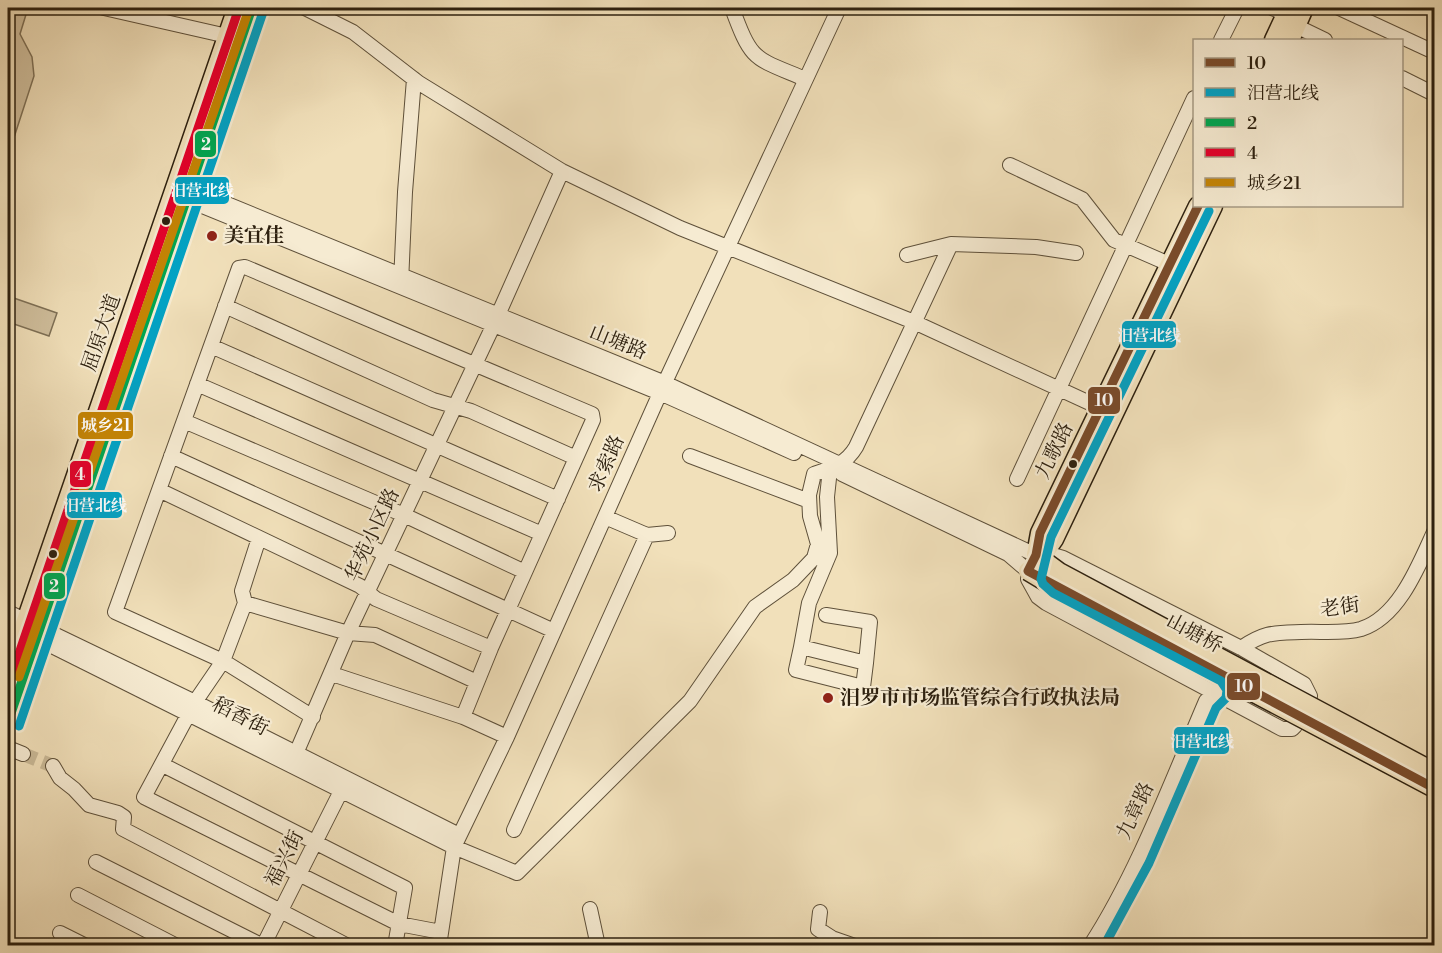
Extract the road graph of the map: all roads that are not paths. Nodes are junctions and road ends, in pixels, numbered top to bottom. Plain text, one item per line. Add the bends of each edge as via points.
1 (104, 8) edge
2 (237, 8) edge
3 (252, 8) edge
4 (305, 8) edge
5 (732, 8) edge
6 (839, 8) edge
7 (1238, 8) edge
8 (1304, 8) edge
9 (1339, 8) edge
10 (1287, 19) edge
11 (234, 38) junction
12 (1222, 39) edge
13 (1275, 39) edge
14 (1323, 39) edge
15 (1434, 52) edge
16 (414, 79) junction
17 (805, 79) junction
18 (1403, 79) edge
19 (1434, 94) edge
20 (1193, 100) edge
21 (1010, 165) dead end
22 (562, 171) junction
23 (182, 191) junction
24 (1198, 207) edge
25 (1213, 207) edge
26 (951, 244) junction
27 (1126, 245) junction
28 (727, 247) junction
29 (1076, 253) dead end
30 (907, 255) dead end
31 (1177, 268) junction
32 (400, 280) junction
33 (225, 306) junction
34 (496, 320) junction
35 (914, 322) junction
36 (211, 346) junction
37 (475, 364) junction
38 (197, 384) junction
39 (662, 388) junction
40 (1059, 389) junction
41 (455, 407) junction
42 (1108, 411) junction
43 (184, 421) junction
44 (437, 445) junction
45 (171, 456) junction
46 (690, 456) dead end
47 (576, 458) junction
48 (836, 466) junction
49 (421, 480) junction
50 (1017, 480) dead end
51 (159, 490) junction
52 (558, 499) junction
53 (809, 501) junction
54 (404, 515) junction
55 (605, 517) junction
56 (1434, 532) edge
57 (669, 533) dead end
58 (542, 534) junction
59 (647, 535) junction
60 (259, 538) junction
61 (385, 555) junction
62 (1032, 563) junction
63 (525, 572) junction
64 (367, 592) junction
65 (245, 603) junction
66 (507, 611) junction
67 (8, 612) edge
68 (826, 615) dead end
69 (26, 628) edge
70 (554, 631) junction
71 (348, 633) junction
72 (801, 647) junction
73 (490, 648) junction
74 (1241, 648) junction
75 (223, 661) junction
76 (866, 663) junction
77 (8, 673) edge
78 (332, 674) junction
79 (477, 682) junction
80 (1215, 692) junction
81 (192, 708) junction
82 (313, 717) junction
83 (463, 717) junction
84 (8, 722) edge
85 (507, 737) junction
86 (8, 748) edge
87 (23, 754) tunnel mouth
88 (294, 759) junction
89 (163, 765) junction
90 (53, 766) tunnel mouth
91 (1434, 772) edge
92 (1434, 788) edge
93 (341, 791) junction
94 (514, 830) dead end
95 (457, 841) junction
96 (315, 843) junction
97 (96, 862) dead end
98 (298, 876) junction
99 (78, 895) dead end
100 (590, 909) dead end
101 (281, 911) junction
102 (820, 912) dead end
103 (399, 924) junction
104 (60, 933) dead end
105 (440, 938) edge
106 (86, 945) edge
107 (177, 945) edge
108 (263, 945) edge
109 (348, 945) edge
110 (395, 945) edge
111 (598, 945) edge
112 (855, 945) edge
113 (1090, 945) edge
114 (1097, 945) edge

1 - 11 street
2 - 11 main road, 屈原大道
3 - 11 main road, 屈原大道
4 - 16 street via 353,32
5 - 17 street via 753,55
6 - 17 street, 求索路
7 - 12 street
8 - 10 main road
9 - 15 street
10 - 13 main road
10 - 14 street
11 - 23 main road, 屈原大道
16 - 22 street
16 - 32 street
17 - 28 street, 求索路
18 - 19 street
20 - 27 street
21 - 27 street via 1082,199 1114,240
22 - 28 street
22 - 34 street, 华苑小区路
23 - 32 street, 山塘路
23 - 69 main road, 屈原大道
24 - 31 main road, 九歌路
25 - 31 main road, 九歌路
26 - 29 street via 1036,247
26 - 30 street
26 - 35 street
27 - 31 street
27 - 40 street
28 - 35 street
28 - 39 street, 求索路
31 - 42 main road, 九歌路
32 - 34 street, 山塘路
33 - 36 street
33 - 37 street via 239,268 245,267
33 - 41 street
34 - 37 street, 华苑小区路
34 - 39 street, 山塘路
35 - 40 street
35 - 48 street via 856,447
36 - 38 street
36 - 44 street
37 - 41 street, 华苑小区路
37 - 47 street via 592,414
38 - 43 street
38 - 49 street
39 - 48 street, 山塘路
39 - 55 street, 求索路
40 - 42 street
40 - 50 street
41 - 44 street, 华苑小区路
41 - 47 street
42 - 62 main road, 九歌路 via 1054,539
43 - 45 street
43 - 54 street
44 - 49 street, 华苑小区路
44 - 52 street
45 - 51 street
45 - 61 street
46 - 53 street
47 - 52 street
48 - 53 street via 814,474
48 - 62 street, 山塘路
48 - 72 street via 827,497 830,553 809,603
49 - 54 street, 华苑小区路
49 - 58 street
51 - 60 street
51 - 75 street via 115,612
52 - 58 street
53 - 95 street via 818,544 814,558 793,580 755,607 690,701 517,873
54 - 61 street, 华苑小区路
54 - 63 street
55 - 59 street
55 - 70 street, 求索路
56 - 74 street, 老街 via 1413,579 1375,621 1351,630 1261,635
57 - 59 street
58 - 63 street
59 - 94 street
60 - 64 street
60 - 65 street via 242,591
61 - 64 street, 华苑小区路
61 - 66 street
62 - 74 street, 山塘路 via 1053,555 1063,558
62 - 80 street via 1028,579 1046,603
62 - 91 main road, 山塘桥, bridge via 1059,572
62 - 92 main road, 山塘桥, bridge via 1058,589
63 - 66 street
64 - 71 street, 华苑小区路
64 - 73 street
65 - 71 street
65 - 75 street
66 - 70 street
66 - 73 street
67 - 69 street, 稻香街
68 - 76 street via 870,622
69 - 77 main road, 屈原大道
69 - 81 street, 稻香街
69 - 84 main road, 屈原大道
70 - 85 street, 求索路
71 - 78 street, 华苑小区路
71 - 79 street via 375,635
72 - 76 street
72 - 76 street via 796,670 863,687
73 - 79 street
74 - 80 street, 山塘路 via 1308,687 1310,696 1295,726 1282,729
75 - 81 street
75 - 82 street
78 - 82 street, 华苑小区路
78 - 83 street
79 - 83 street
80 - 113 street, 九章路 via 1206,701 1152,825
80 - 114 street, 九章路 via 1208,716
81 - 88 street, 稻香街
81 - 89 street
82 - 88 street, 华苑小区路
83 - 85 street
85 - 95 street, 求索路
86 - 87 street
88 - 93 street, 稻香街
88 - 95 street
89 - 96 street
89 - 98 street via 144,797
90 - 101 street via 89,806 124,817 123,829
93 - 95 street, 稻香街
93 - 96 street, 福兴街
95 - 105 street, 求索路
96 - 98 street, 福兴街
96 - 103 street via 405,888
97 - 108 street
98 - 101 street, 福兴街
98 - 103 street
99 - 107 street
100 - 111 street
101 - 108 street, 福兴街
101 - 109 street
102 - 112 street via 818,929
103 - 105 street
103 - 110 street
104 - 106 street

